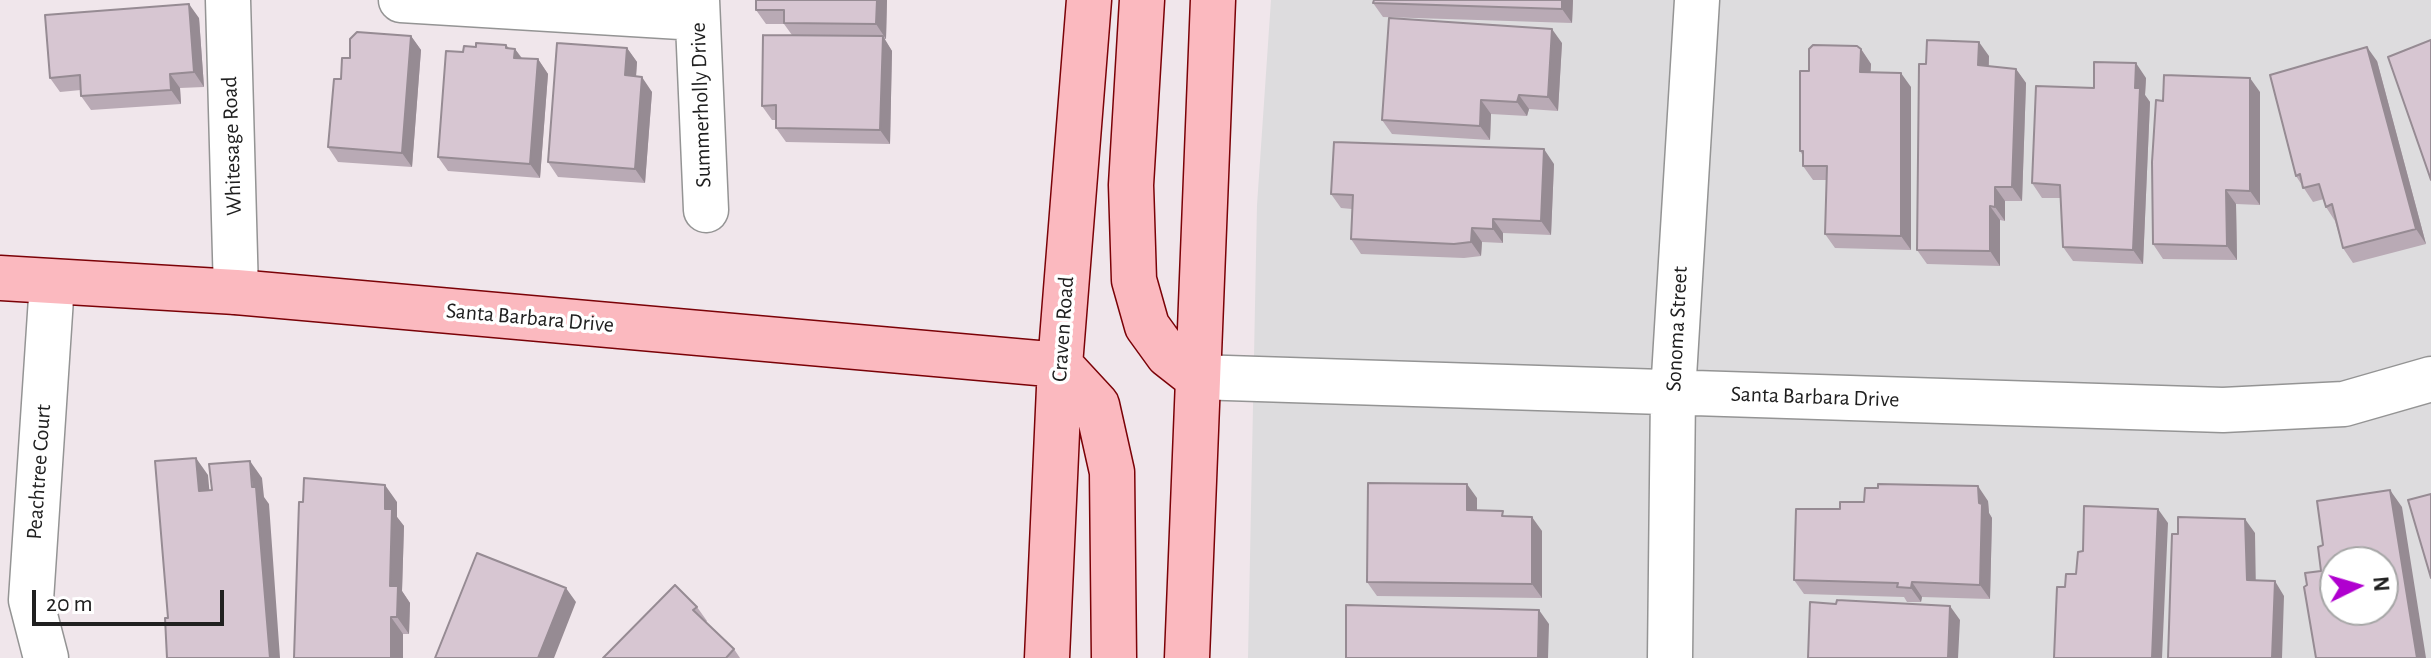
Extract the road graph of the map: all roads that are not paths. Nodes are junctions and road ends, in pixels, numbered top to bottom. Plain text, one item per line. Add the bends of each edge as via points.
1 (228, 0) edge
2 (401, 0) edge
3 (1089, 0) edge
4 (1142, 0) edge
5 (1213, 0) edge
6 (1697, 0) edge
7 (697, 9) edge
8 (706, 210) dead end
9 (0, 278) edge
10 (52, 283) junction
11 (236, 292) junction
12 (1060, 365) junction
13 (1196, 377) junction
14 (2431, 379) edge
15 (1673, 393) junction
16 (46, 658) edge
17 (1047, 658) edge
18 (1114, 658) edge
19 (1187, 658) edge
20 (1670, 658) edge

1 - 11 street, Whitesage Road
2 - 7 street
3 - 12 main road, Craven Road
4 - 13 main road via 1131,185 1134,280 1147,326 1168,355
5 - 13 main road
6 - 15 street, Sonoma Street
7 - 8 street, Summerholly Drive
9 - 10 main road, Santa Barbara Drive
10 - 11 main road, Santa Barbara Drive
10 - 16 street, Peachtree Court via 31,600
11 - 12 main road, Santa Barbara Drive
12 - 17 main road, Craven Road
12 - 18 main road via 1097,405 1112,472
13 - 15 street, Santa Barbara Drive
13 - 19 main road
14 - 15 street, Santa Barbara Drive via 2344,404 2223,410
15 - 20 street, Sonoma Street

